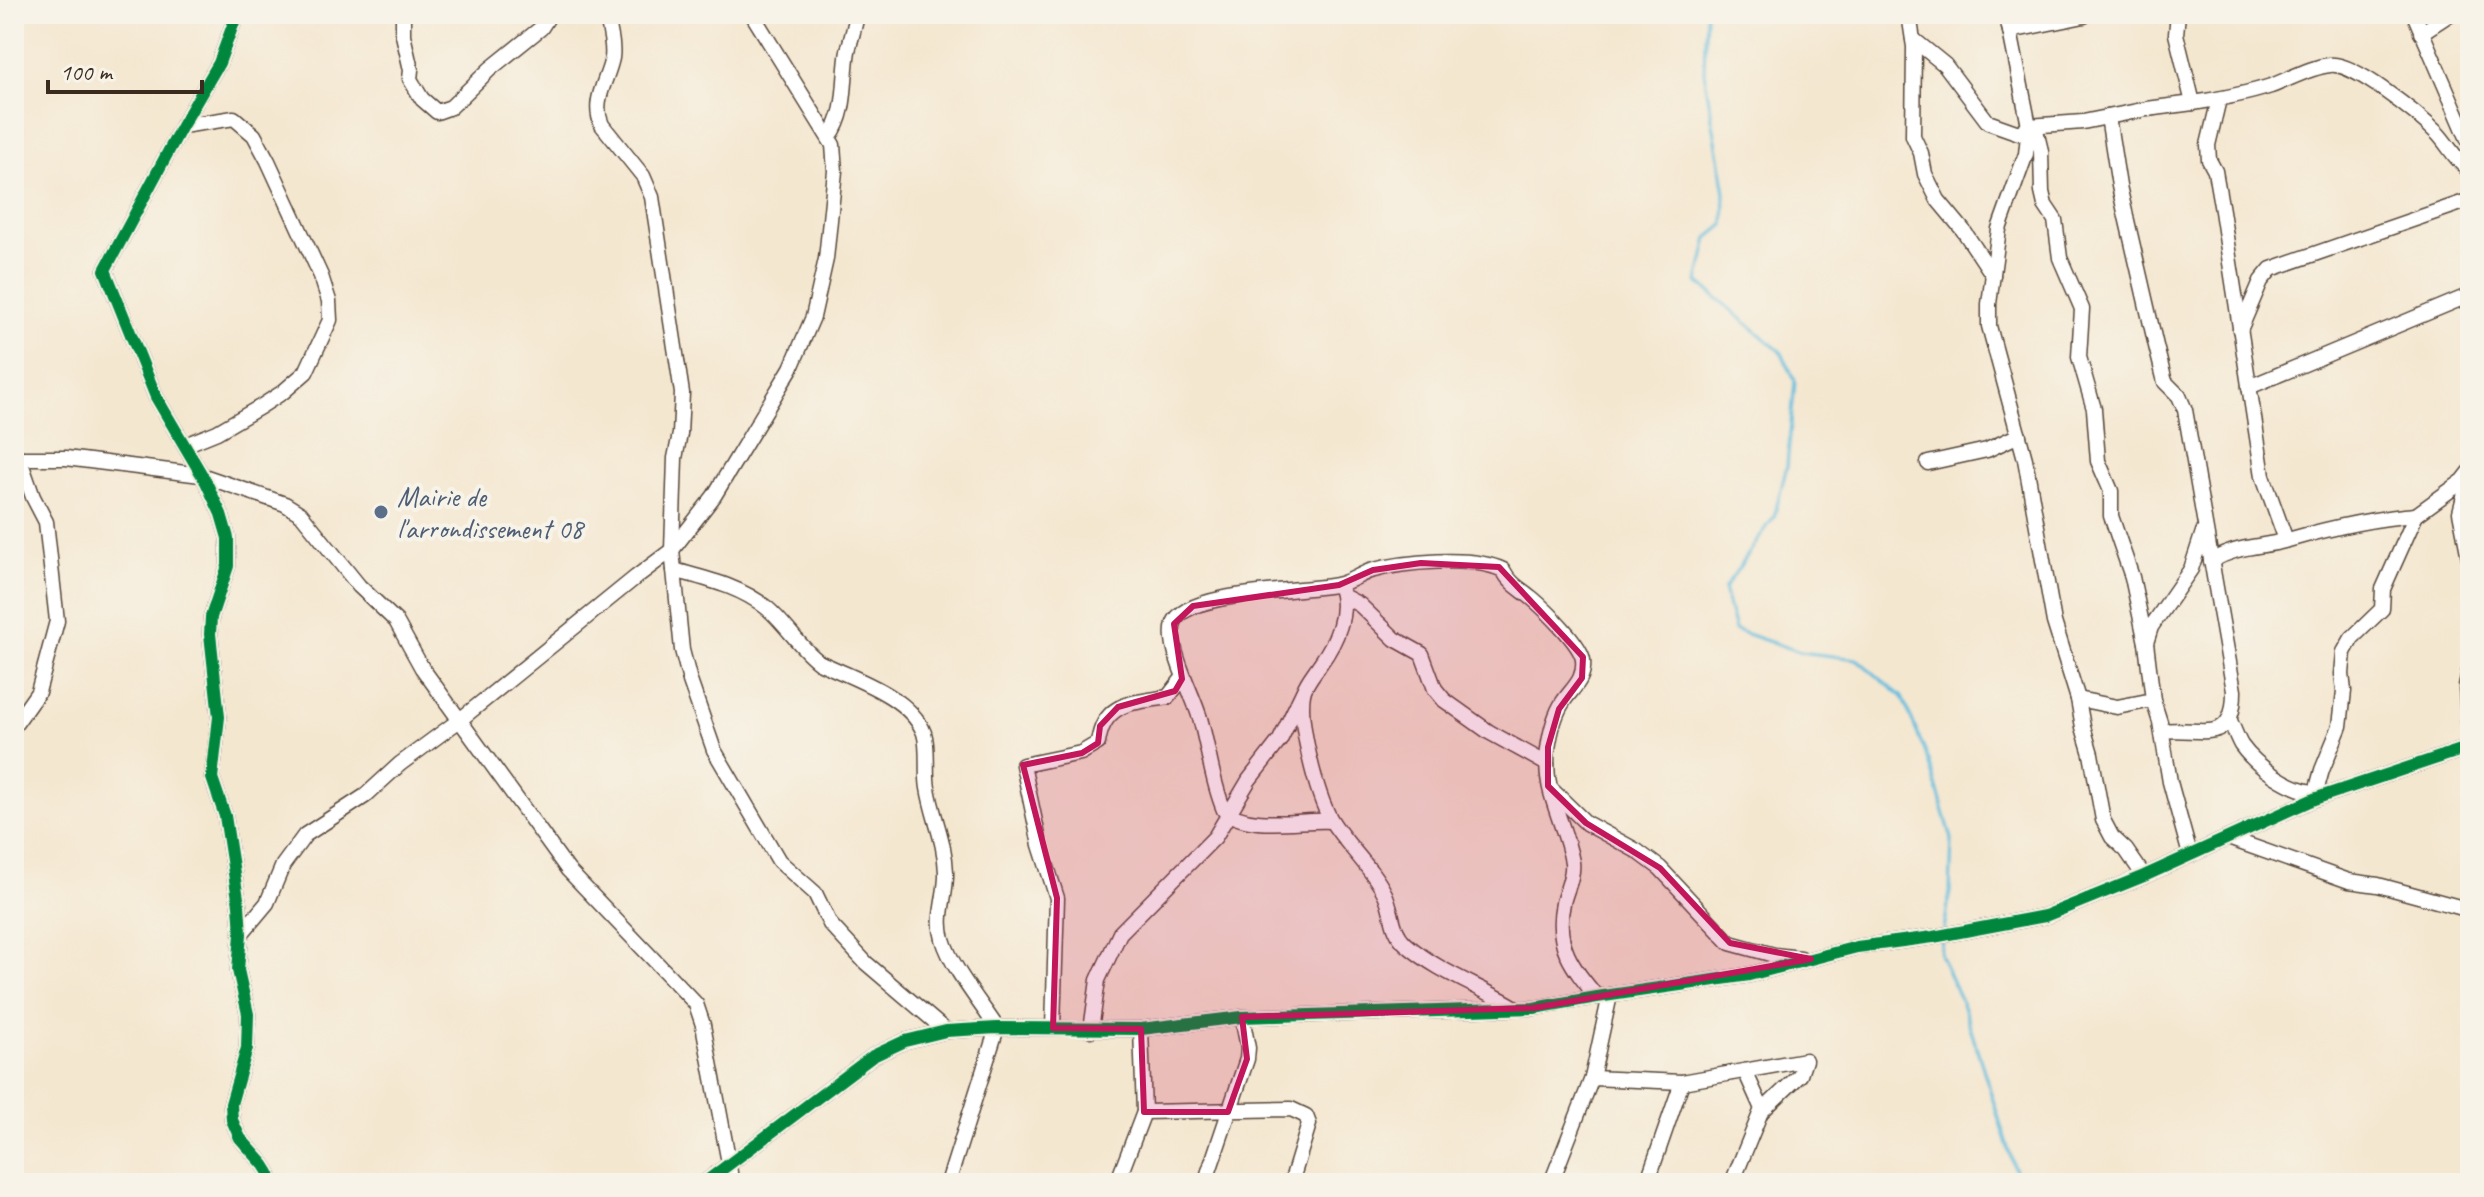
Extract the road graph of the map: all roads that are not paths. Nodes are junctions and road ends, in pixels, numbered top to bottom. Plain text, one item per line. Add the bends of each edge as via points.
1 (237, 14) edge
2 (403, 14) edge
3 (550, 14) edge
4 (606, 14) edge
5 (752, 14) edge
6 (764, 14) edge
7 (857, 14) edge
8 (1909, 14) edge
9 (2006, 14) edge
10 (2178, 14) edge
11 (2414, 14) edge
12 (2450, 14) edge
13 (2087, 15) edge
14 (2010, 31) junction
15 (2421, 33) junction
16 (1913, 39) junction
17 (776, 53) junction
18 (2219, 99) junction
19 (2193, 103) junction
20 (2108, 117) junction
21 (182, 126) junction
22 (2032, 126) junction
23 (830, 136) junction
24 (2470, 144) edge
25 (2470, 171) edge
26 (2470, 200) edge
27 (1993, 275) junction
28 (2470, 295) edge
29 (2240, 331) junction
30 (2249, 387) junction
31 (2019, 435) junction
32 (185, 445) junction
33 (17, 458) edge
34 (1928, 463) dead end
35 (2470, 472) edge
36 (201, 475) junction
37 (2416, 515) junction
38 (2205, 528) junction
39 (2286, 540) junction
40 (672, 550) junction
41 (2211, 561) junction
42 (2470, 563) edge
43 (674, 570) junction
44 (1341, 590) junction
45 (2146, 643) junction
46 (2470, 667) edge
47 (1182, 679) junction
48 (1304, 691) junction
49 (2078, 699) junction
50 (2153, 700) junction
51 (461, 719) junction
52 (2230, 721) junction
53 (14, 726) edge
54 (2162, 731) junction
55 (2469, 747) edge
56 (1547, 764) junction
57 (1548, 786) junction
58 (2315, 796) junction
59 (1228, 814) junction
60 (1331, 821) junction
61 (2228, 838) junction
62 (2190, 855) junction
63 (2144, 876) junction
64 (2470, 910) edge
65 (241, 934) junction
66 (1811, 959) junction
67 (1604, 996) junction
68 (1517, 1008) junction
69 (1242, 1017) junction
70 (997, 1028) junction
71 (1053, 1028) junction
72 (1141, 1029) junction
73 (1091, 1030) junction
74 (946, 1031) junction
75 (1745, 1071) junction
76 (1592, 1078) junction
77 (1682, 1082) junction
78 (1144, 1112) junction
79 (1228, 1112) junction
80 (1761, 1112) junction
81 (729, 1163) junction
82 (270, 1183) edge
83 (704, 1183) edge
84 (731, 1183) edge
85 (948, 1183) edge
86 (1117, 1183) edge
87 (1205, 1183) edge
88 (1291, 1183) edge
89 (1551, 1183) edge
90 (1647, 1183) edge
91 (1732, 1183) edge

1 - 21 street via 219,63
2 - 3 street via 410,79 437,112 451,107 541,28
4 - 40 street via 612,53 598,116 643,176 652,197 682,393
5 - 17 street
6 - 17 street
7 - 23 street via 842,106
8 - 16 street
9 - 14 street
10 - 19 street via 2176,34
11 - 15 street
12 - 15 street
13 - 14 street
14 - 22 street
15 - 24 street
16 - 22 street via 1945,65 1988,122 2019,133
16 - 27 street via 1913,136 1925,174
17 - 23 street
18 - 19 street
18 - 25 street via 2330,64 2341,66 2426,123
18 - 29 street via 2209,160
19 - 20 street
20 - 22 street
20 - 38 street via 2165,382 2185,410
21 - 32 street via 105,270 156,397
21 - 32 street via 234,118 254,135 313,257 331,310 306,372 260,407
22 - 27 street via 1999,229
22 - 45 street via 2041,151 2045,205 2055,220 2060,258 2082,309 2079,357 2092,399 2098,461 2111,491 2111,516 2132,577
23 - 40 street via 835,171 826,259 813,317 767,410 714,496
26 - 29 street via 2271,269
27 - 31 street via 1989,326
28 - 30 street
29 - 30 street
30 - 39 street via 2263,476
31 - 34 street via 1987,450
31 - 49 street via 2054,622
32 - 36 street
33 - 36 street via 66,458
33 - 53 street via 46,522 57,621 38,692
35 - 37 street
35 - 42 street via 2460,512
36 - 51 street via 301,514 359,586 396,621 422,668
36 - 65 street via 221,514 228,546 228,566 211,617 219,717 212,778 228,834
37 - 39 street
37 - 58 street via 2383,589 2383,606 2344,652 2340,726
38 - 41 street
38 - 45 street via 2191,569 2151,627
39 - 41 street via 2239,548
40 - 43 street
40 - 51 street
41 - 52 street via 2234,691
43 - 70 street via 753,598 819,662 885,693 921,728 927,786 945,847 942,936
43 - 74 street via 682,650 714,750 779,861 815,893 830,924 866,963
44 - 47 street via 1258,592 1183,611 1173,631
44 - 48 street via 1336,640
44 - 56 street via 1395,639 1422,654 1444,700
44 - 56 street via 1373,570 1421,563 1503,570 1583,657 1582,678 1559,709
45 - 50 street
46 - 55 street
47 - 59 street via 1200,719
47 - 71 street via 1168,697 1118,707 1100,726 1098,743 1081,753 1023,765 1057,898
48 - 59 street via 1272,752
48 - 60 street via 1308,750
49 - 50 street via 2117,707
49 - 63 street via 2103,820
50 - 54 street
51 - 65 street via 365,796 305,835 283,865 267,903
51 - 81 street via 568,870 701,1012
52 - 54 street via 2208,733
52 - 58 street via 2242,746 2263,765 2291,787
54 - 62 street
55 - 58 street
56 - 57 street
57 - 66 street via 1586,823 1660,868 1730,943
57 - 67 street via 1572,860 1562,911 1563,946 1574,969
58 - 61 street
59 - 60 street via 1274,824
59 - 73 street via 1207,848 1120,933 1098,980
60 - 68 street via 1381,888 1403,942
61 - 62 street
61 - 64 street via 2349,881
62 - 63 street
63 - 66 street via 2045,916
65 - 82 street via 238,970 248,1030 232,1120 269,1173
66 - 67 street via 1749,975
67 - 68 street
67 - 76 street
68 - 69 street
69 - 72 street
69 - 79 street via 1247,1059
70 - 71 street
70 - 74 street
70 - 85 street
71 - 73 street
72 - 73 street
72 - 78 street
74 - 81 street via 873,1056
75 - 77 street
75 - 80 street
75 - 80 street via 1805,1060 1800,1075
76 - 77 street
76 - 89 street
77 - 90 street
78 - 79 street
78 - 86 street
79 - 87 street
79 - 88 street via 1291,1109 1306,1116 1307,1136
80 - 91 street
81 - 83 street
81 - 84 street

